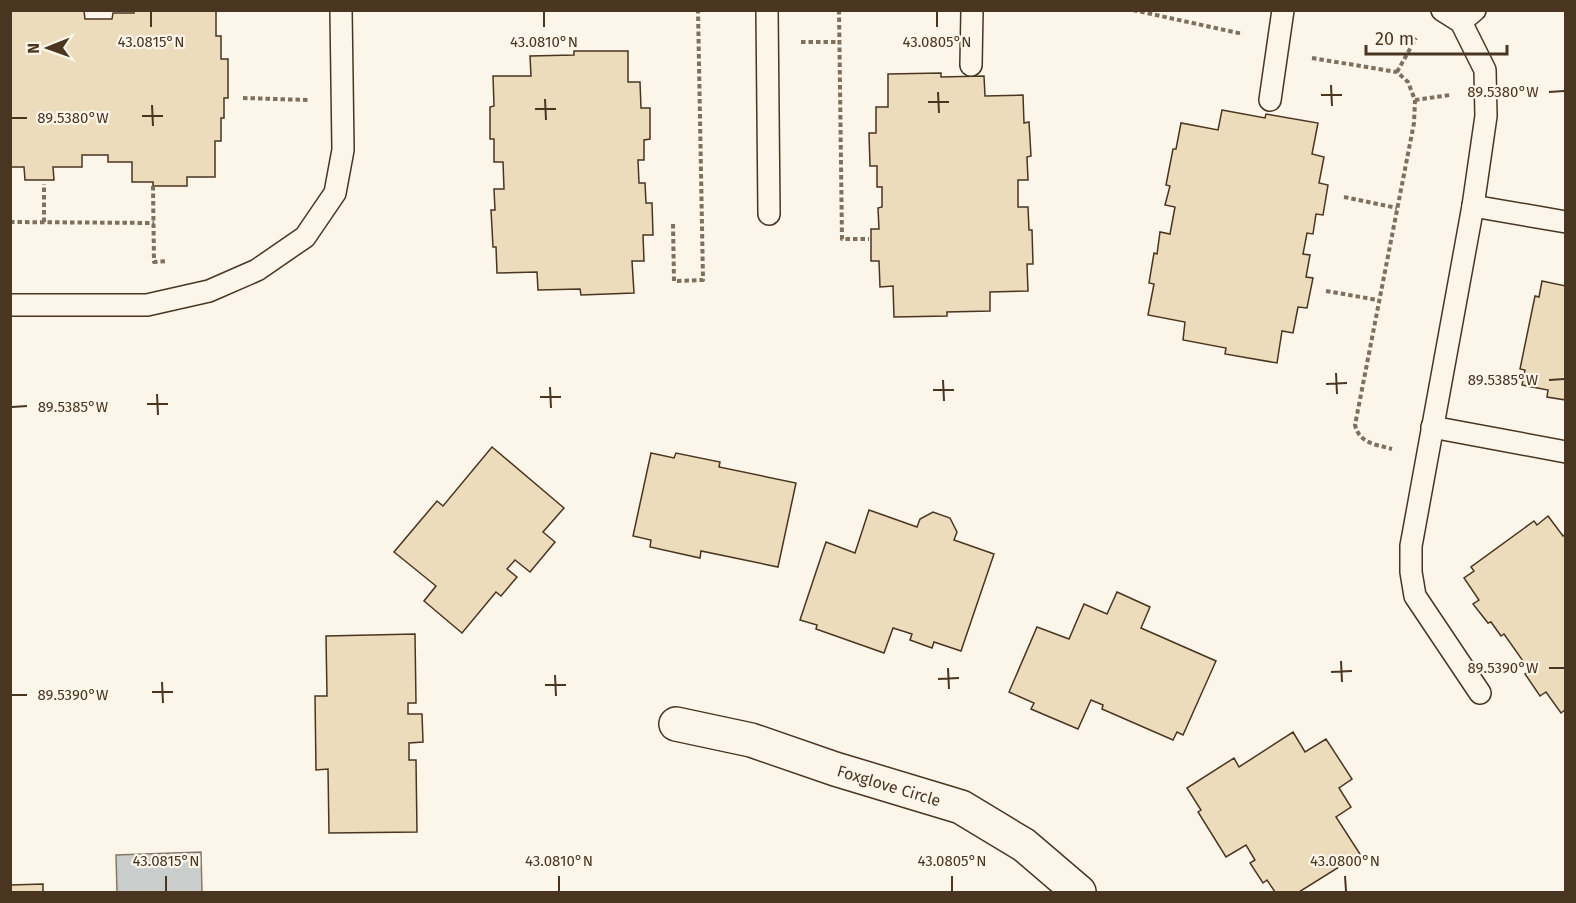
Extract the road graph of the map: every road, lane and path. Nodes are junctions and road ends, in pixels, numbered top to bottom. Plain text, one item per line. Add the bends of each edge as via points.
1 (341, 10) edge
2 (698, 10) edge
3 (767, 10) edge
4 (839, 10) edge
5 (972, 10) edge
6 (1133, 10) edge
7 (1283, 10) edge
8 (1442, 10) edge
9 (1468, 16) edge
10 (799, 32) dead end
11 (1416, 38) dead end
12 (1279, 41) junction
13 (839, 42) junction
14 (971, 65) dead end
15 (1397, 72) junction
16 (1455, 94) dead end
17 (243, 98) dead end
18 (312, 100) dead end
19 (1270, 100) dead end
20 (1415, 100) junction
21 (44, 184) dead end
22 (153, 186) dead end
23 (1344, 197) dead end
24 (1473, 206) junction
25 (1397, 208) junction
26 (769, 214) dead end
27 (10, 222) edge
28 (44, 222) junction
29 (1566, 222) edge
30 (154, 223) junction
31 (673, 224) dead end
32 (869, 239) dead end
33 (172, 260) dead end
34 (1326, 291) dead end
35 (1378, 300) junction
36 (10, 305) edge
37 (1432, 427) junction
38 (1402, 452) dead end
39 (1566, 452) edge
40 (1480, 693) dead end
41 (676, 724) dead end
42 (1079, 892) edge

1 - 36 lane via 343,150 335,193 305,237 257,270 209,291 147,305
2 - 31 path via 703,280 674,281
3 - 26 lane
4 - 13 path
5 - 14 lane
6 - 12 path
7 - 12 lane
8 - 9 lane
9 - 24 lane via 1485,70 1486,116
10 - 13 path via 799,42
11 - 15 path
12 - 15 path via 1305,57
12 - 19 lane
13 - 32 path via 842,239
15 - 20 path via 1408,82
16 - 20 path
17 - 18 path
20 - 25 path
21 - 28 path
22 - 30 path
23 - 25 path
24 - 29 lane
24 - 37 lane
25 - 35 path
27 - 28 path
28 - 30 path
30 - 33 path via 154,262
34 - 35 path
35 - 38 path via 1355,425 1364,441
37 - 39 lane
37 - 40 lane via 1411,546 1415,596
41 - 42 street, Foxglove Circle via 752,740 961,807 1024,845

